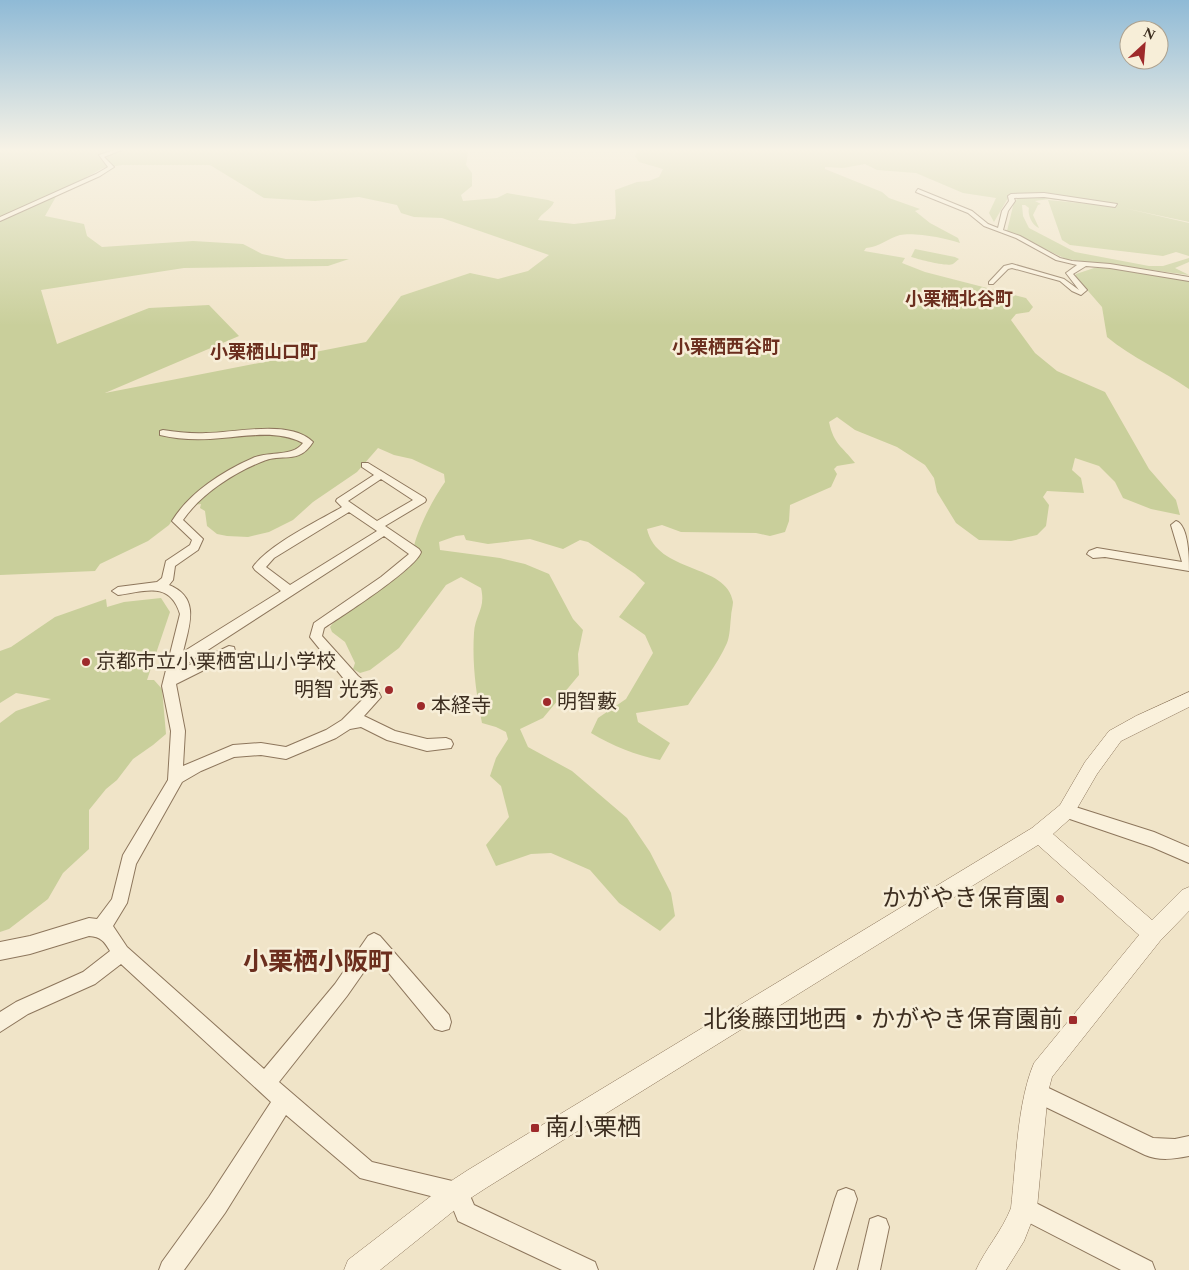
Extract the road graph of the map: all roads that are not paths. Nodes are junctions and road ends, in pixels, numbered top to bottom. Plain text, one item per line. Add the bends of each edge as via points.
1 (23, 208) edge
2 (961, 208) edge
3 (1007, 208) edge
4 (0, 219) edge
5 (1000, 231) junction
6 (1083, 265) junction
7 (1189, 279) edge
8 (991, 283) dead end
9 (163, 433) dead end
10 (365, 465) dead end
11 (381, 475) junction
12 (349, 507) junction
13 (1176, 525) dead end
14 (381, 528) junction
15 (1093, 554) dead end
16 (1189, 567) edge
17 (160, 586) junction
18 (118, 591) dead end
19 (289, 591) junction
20 (229, 651) dead end
21 (175, 664) junction
22 (170, 681) junction
23 (1189, 699) edge
24 (348, 724) junction
25 (446, 744) dead end
26 (175, 778) junction
27 (1066, 811) junction
28 (1039, 834) junction
29 (1189, 855) edge
30 (1189, 897) edge
31 (101, 928) junction
32 (1153, 934) junction
33 (0, 951) edge
34 (121, 953) junction
35 (442, 1022) dead end
36 (0, 1023) edge
37 (266, 1082) junction
38 (1036, 1092) junction
39 (284, 1100) junction
40 (1189, 1146) edge
41 (457, 1192) junction
42 (846, 1199) dead end
43 (1024, 1208) junction
44 (878, 1226) dead end
45 (170, 1270) edge
46 (358, 1270) edge
47 (587, 1270) edge
48 (825, 1270) edge
49 (869, 1270) edge
50 (990, 1270) edge
51 (1144, 1270) edge

1 - 4 street
2 - 5 street
3 - 5 street
5 - 6 street via 1058,259
6 - 7 street via 1110,266
6 - 8 street via 1069,273 1084,290 1081,293 1062,280 1012,266 1006,266
9 - 17 street via 214,436 274,433 300,436 308,442 305,448 286,457 268,456 224,477 182,512 178,521 198,539 194,547 170,564 167,580
10 - 11 street
11 - 12 street via 341,501
11 - 14 street via 421,500
12 - 14 street
12 - 19 street via 270,554 259,567
13 - 16 street
14 - 19 street
14 - 24 street via 415,552 414,556 318,626 316,637 353,680 374,697
15 - 16 street via 1105,553
17 - 18 street
17 - 21 street via 172,591 182,601 186,614
19 - 21 street
20 - 22 street
21 - 22 street
22 - 26 street via 178,731
23 - 27 street via 1115,736 1091,768
24 - 25 street via 362,721 392,736 426,745
24 - 26 street via 286,753 261,749 233,751
26 - 31 street via 129,861 119,903
27 - 28 street
27 - 29 street
28 - 32 street
28 - 41 street
30 - 32 street
31 - 33 street via 89,927
31 - 34 street
32 - 38 street via 1042,1071
34 - 36 street via 89,978 22,1008
34 - 37 street
35 - 37 street via 374,942 341,990
37 - 39 street
38 - 40 street via 1152,1148
38 - 43 street
39 - 41 street via 367,1171
39 - 45 street via 217,1205
41 - 46 street
41 - 47 street via 466,1213
42 - 48 street
43 - 50 street via 1015,1232
43 - 51 street
44 - 49 street

